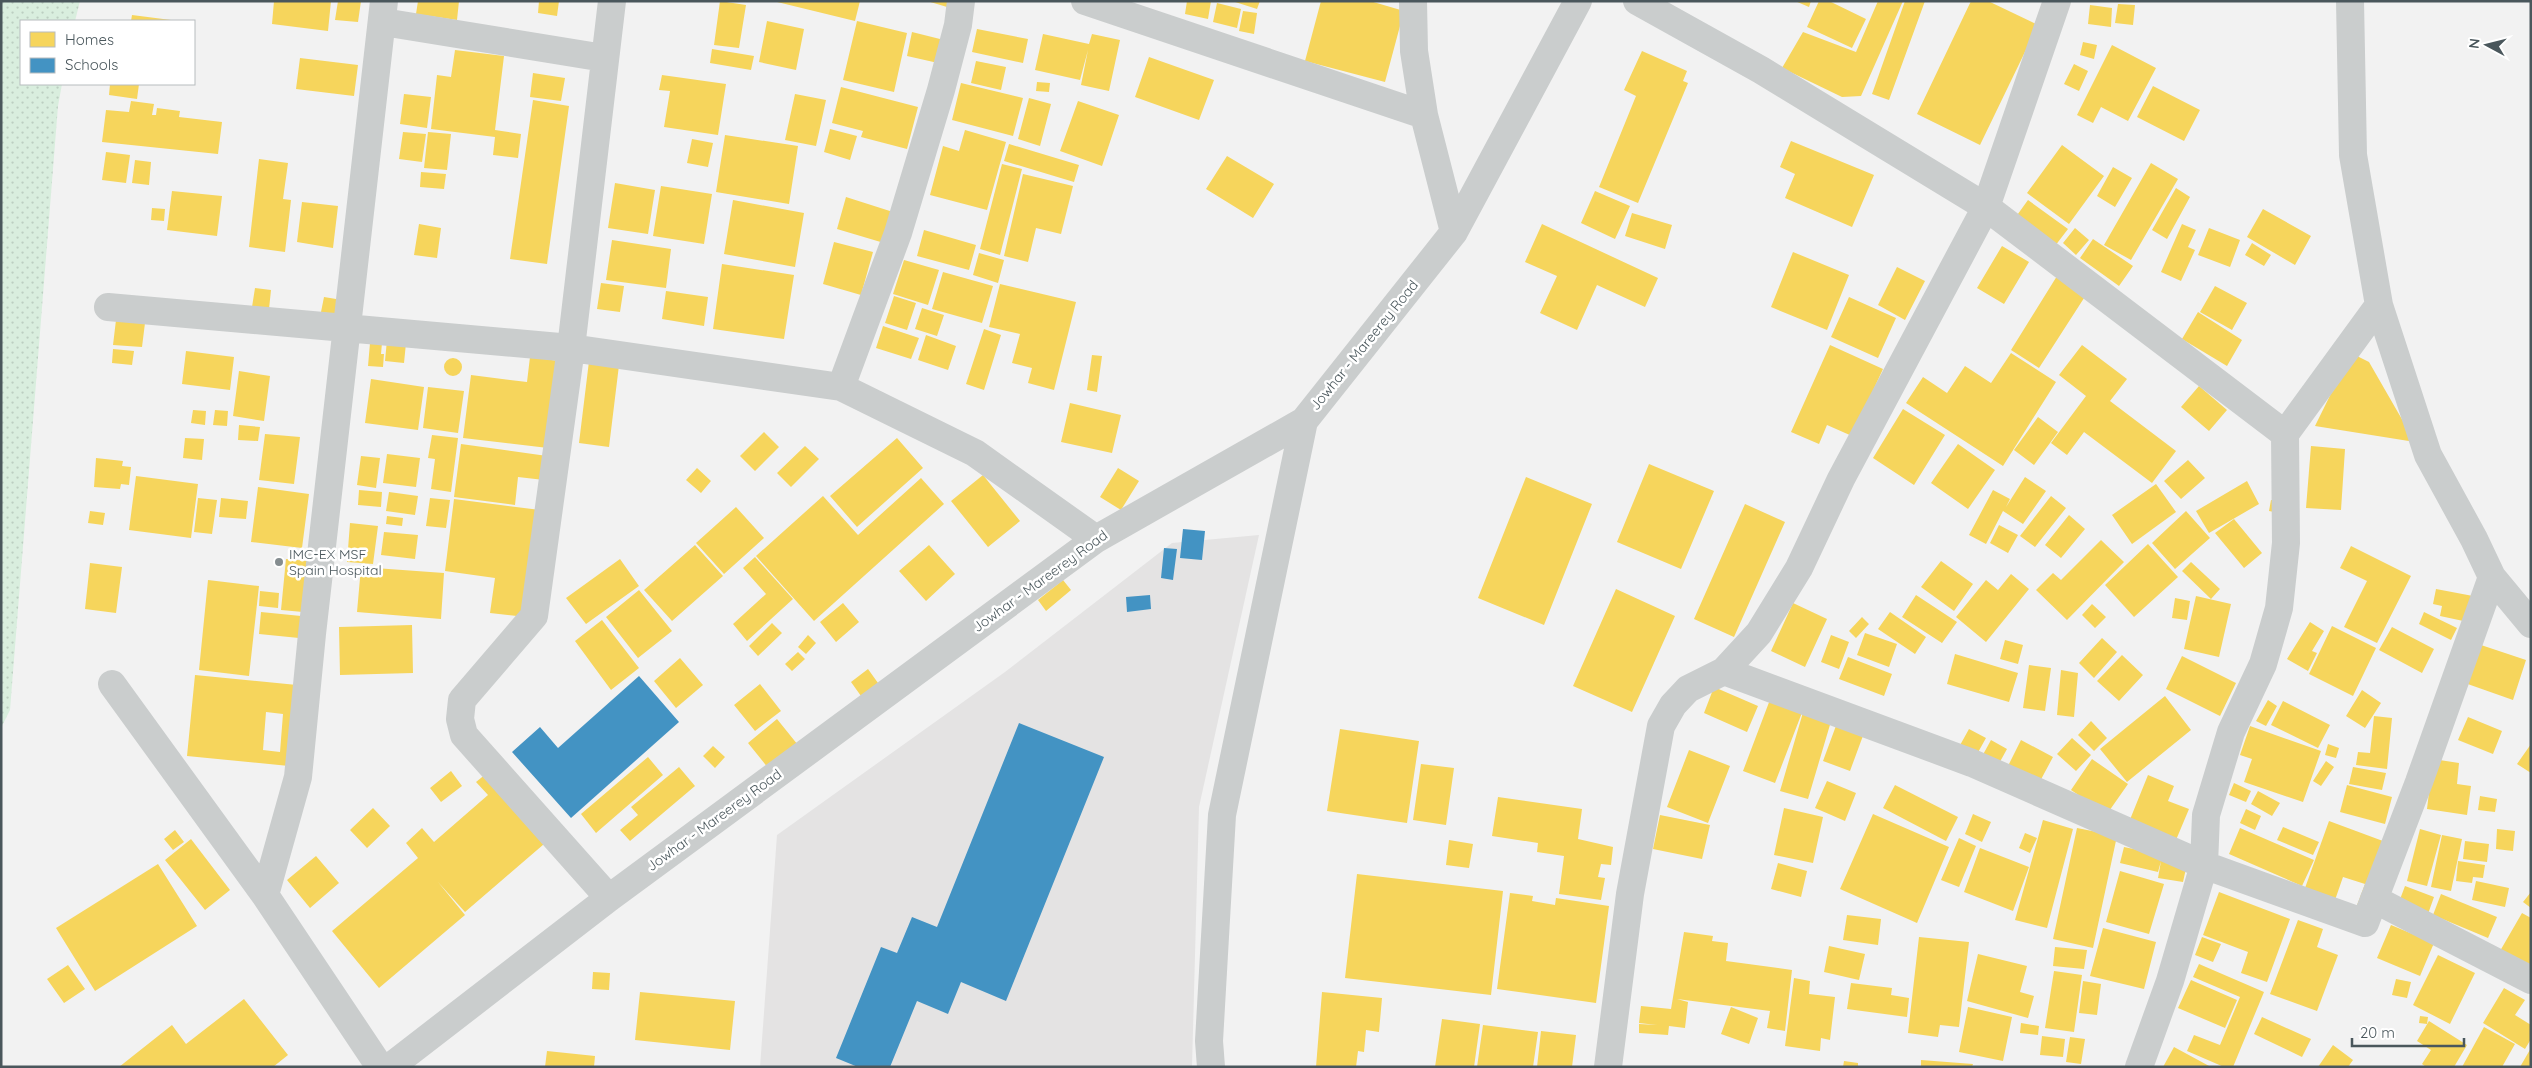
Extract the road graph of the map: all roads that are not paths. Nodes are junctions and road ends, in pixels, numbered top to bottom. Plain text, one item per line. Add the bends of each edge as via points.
1 (612, 1) edge
2 (961, 1) edge
3 (1085, 1) edge
4 (1413, 1) edge
5 (1578, 1) edge
6 (1637, 1) edge
7 (2057, 1) edge
8 (2350, 1) edge
9 (383, 11) edge
10 (604, 58) junction
11 (1424, 116) junction
12 (1986, 207) junction
13 (1454, 232) junction
14 (2379, 305) junction
15 (108, 307) dead end
16 (347, 329) junction
17 (571, 348) junction
18 (841, 387) junction
19 (1304, 421) junction
20 (2285, 434) junction
21 (1096, 539) junction
22 (2492, 577) junction
23 (2531, 624) edge
24 (1724, 671) junction
25 (112, 684) dead end
26 (2204, 865) junction
27 (265, 895) junction
28 (609, 898) junction
29 (2374, 900) junction
30 (2531, 980) edge
31 (380, 1067) edge
32 (390, 1067) edge
33 (1211, 1067) edge
34 (1608, 1067) edge
35 (2139, 1067) edge

1 - 10 street
2 - 18 street via 941,90 898,233
3 - 11 street
4 - 11 street via 1414,51
5 - 13 street, Jowhar - Mareerey Road
6 - 12 street via 1761,70
7 - 12 street
8 - 14 street via 2353,155
9 - 10 street
9 - 16 street
10 - 17 street
11 - 13 street
12 - 20 street
12 - 24 street via 1841,479 1799,568 1759,633
13 - 19 street, Jowhar - Mareerey Road
14 - 20 street
14 - 22 street via 2428,455
15 - 16 street
16 - 17 street
16 - 27 street via 298,777
17 - 18 street
17 - 28 street via 534,616 462,700 460,719 464,735
18 - 21 street via 975,453
19 - 21 street, Jowhar - Mareerey Road
19 - 33 street via 1222,815 1209,1041
20 - 26 street via 2286,543 2279,608 2263,664 2231,732 2206,815
21 - 28 street, Jowhar - Mareerey Road
22 - 23 street
22 - 29 street
24 - 26 street via 1972,763
24 - 34 street via 1688,689 1673,705 1661,726 1630,894
25 - 27 street
26 - 29 street via 2365,923
26 - 35 street via 2170,981
27 - 31 street
28 - 32 street, Jowhar - Mareerey Road
29 - 30 street

